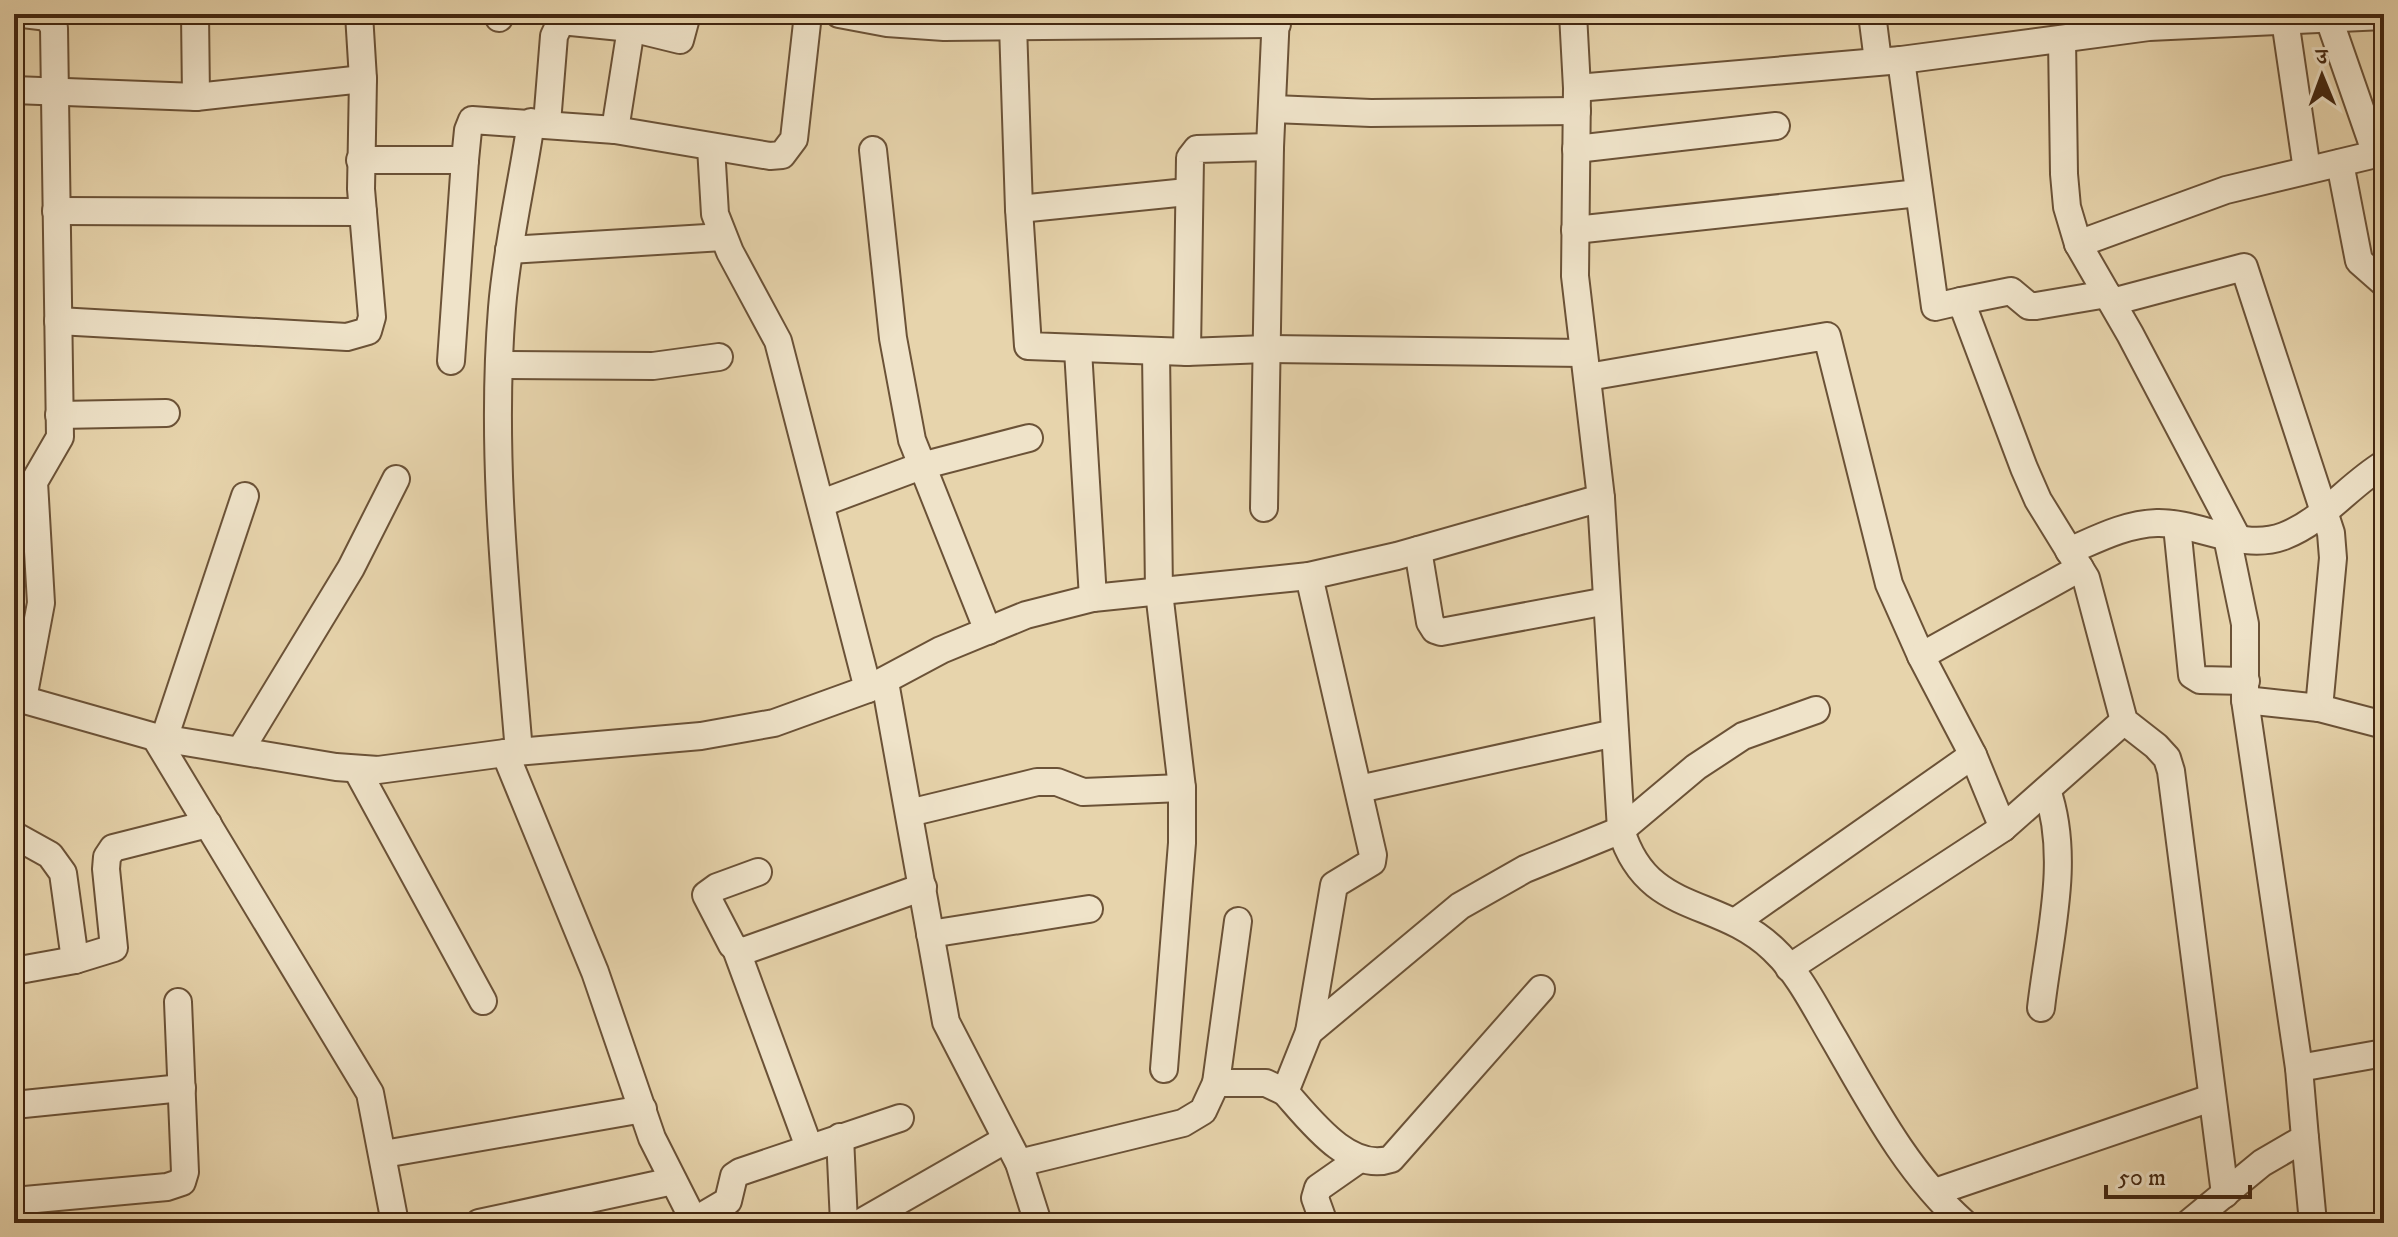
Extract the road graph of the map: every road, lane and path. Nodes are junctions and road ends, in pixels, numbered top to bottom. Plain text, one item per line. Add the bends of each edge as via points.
1 (23, 14) edge
2 (195, 14) edge
3 (359, 14) edge
4 (687, 14) edge
5 (808, 14) edge
6 (839, 14) edge
7 (1573, 14) edge
8 (1872, 14) edge
9 (2384, 16) edge
10 (2337, 17) edge
11 (1277, 19) edge
12 (2285, 20) junction
13 (1013, 25) junction
14 (631, 28) junction
15 (2062, 39) junction
16 (1889, 60) junction
17 (363, 79) junction
18 (14, 90) edge
19 (53, 90) junction
20 (196, 97) junction
21 (1577, 100) junction
22 (1273, 109) junction
23 (539, 122) junction
24 (1776, 126) dead end
25 (615, 130) junction
26 (711, 147) junction
27 (1270, 147) junction
28 (1576, 149) junction
29 (873, 150) dead end
30 (360, 160) junction
31 (465, 160) junction
32 (2340, 163) junction
33 (2307, 170) junction
34 (1187, 192) junction
35 (1919, 193) junction
36 (1019, 209) junction
37 (56, 211) junction
38 (363, 212) junction
39 (1575, 230) junction
40 (723, 237) junction
41 (2078, 244) junction
42 (509, 250) junction
43 (2384, 283) edge
44 (2110, 298) junction
45 (1961, 301) junction
46 (58, 321) junction
47 (1266, 349) junction
48 (1078, 350) junction
49 (1156, 351) junction
50 (1187, 352) junction
51 (719, 357) dead end
52 (451, 361) dead end
53 (499, 365) junction
54 (1586, 365) junction
55 (166, 413) dead end
56 (59, 415) junction
57 (1029, 438) dead end
58 (2384, 464) edge
59 (921, 466) junction
60 (396, 479) dead end
61 (245, 496) dead end
62 (1601, 498) junction
63 (822, 503) junction
64 (1264, 508) dead end
65 (2325, 510) junction
66 (2177, 526) junction
67 (2233, 538) junction
68 (1418, 550) junction
69 (2074, 559) junction
70 (1309, 576) junction
71 (1159, 592) junction
72 (1093, 598) junction
73 (1607, 601) junction
74 (988, 631) junction
75 (1921, 656) junction
76 (876, 685) junction
77 (2245, 691) junction
78 (18, 698) edge
79 (2319, 708) junction
80 (1816, 710) dead end
81 (2124, 721) junction
82 (2384, 725) edge
83 (1615, 733) junction
84 (160, 738) junction
85 (241, 749) junction
86 (512, 753) junction
87 (1973, 755) junction
88 (357, 770) junction
89 (1182, 788) junction
90 (1359, 789) junction
91 (2047, 790) junction
92 (909, 813) junction
93 (208, 824) junction
94 (2003, 828) junction
95 (1621, 830) junction
96 (14, 835) edge
97 (758, 872) dead end
98 (923, 887) junction
99 (1089, 909) dead end
100 (1238, 921) dead end
101 (1735, 922) junction
102 (930, 934) junction
103 (736, 949) junction
104 (75, 960) junction
105 (1789, 968) junction
106 (14, 971) edge
107 (1541, 989) dead end
108 (483, 1001) dead end
109 (178, 1002) dead end
110 (2041, 1008) dead end
111 (1309, 1032) junction
112 (2384, 1053) edge
113 (2299, 1068) junction
114 (1164, 1069) dead end
115 (1216, 1083) junction
116 (182, 1088) junction
117 (1285, 1092) junction
118 (2211, 1098) junction
119 (14, 1105) edge
120 (643, 1109) junction
121 (900, 1118) dead end
122 (840, 1137) junction
123 (2305, 1138) junction
124 (1005, 1140) junction
125 (809, 1147) junction
126 (384, 1154) junction
127 (1358, 1160) junction
128 (1019, 1163) junction
129 (673, 1181) junction
130 (1935, 1192) junction
131 (2225, 1194) junction
132 (14, 1201) edge
133 (50, 1211) edge
134 (694, 1222) edge
135 (395, 1223) edge
136 (479, 1223) edge
137 (844, 1223) edge
138 (860, 1223) edge
139 (1038, 1223) edge
140 (1324, 1223) edge
141 (1964, 1223) edge
142 (2189, 1223) edge
143 (2313, 1223) edge

1 - 19 street via 52,21
2 - 20 street
3 - 17 street
4 - 14 street via 680,40
5 - 26 street via 790,149 770,156
6 - 13 street via 914,26
7 - 21 street
8 - 16 street
9 - 10 street
10 - 12 street
10 - 32 street via 2376,154
11 - 13 street
11 - 22 street
12 - 15 street via 2149,27
12 - 33 street
13 - 36 street
14 - 23 street via 570,20 555,27
14 - 25 street
15 - 16 street
15 - 41 street via 2064,174
16 - 21 street
16 - 35 street
17 - 20 street
17 - 30 street
18 - 19 street
19 - 20 street
19 - 37 street
21 - 22 street via 1371,113
21 - 28 street
22 - 27 street
23 - 25 street
23 - 31 street via 472,120
23 - 42 street
24 - 28 street
25 - 26 street
26 - 40 street via 712,194
27 - 34 street via 1197,149 1190,158
27 - 47 street
28 - 39 street
29 - 59 street via 893,338
30 - 31 street
30 - 38 street
31 - 52 street
32 - 33 street
32 - 43 street via 2359,261
33 - 41 street via 2226,190
34 - 36 street
34 - 50 street
35 - 39 street
35 - 45 street via 1935,307
36 - 48 street via 1028,346
37 - 38 street
37 - 46 street
38 - 46 street via 372,317 368,331 359,336
39 - 54 street
40 - 42 street
40 - 63 street via 778,341
41 - 44 street
42 - 53 street
44 - 45 street via 2029,306 2011,291
44 - 65 street via 2244,267
44 - 67 street
45 - 69 street via 2024,468
46 - 56 street
47 - 50 street
47 - 54 street
47 - 64 street
48 - 49 street
48 - 72 street
49 - 50 street
49 - 71 street
51 - 53 street via 629,367
53 - 86 street
54 - 62 street
54 - 75 street via 1827,336 1889,584
55 - 56 street
56 - 78 street via 59,444 34,482 41,603
57 - 59 street
58 - 65 street
59 - 63 street
59 - 74 street
60 - 85 street via 343,582
61 - 84 street
62 - 68 street
62 - 73 street
63 - 76 street
65 - 67 street via 2283,536
65 - 79 street via 2333,558
66 - 67 street
66 - 69 street via 2123,528
66 - 77 street via 2192,675
67 - 77 street via 2245,624
68 - 70 street
68 - 73 street via 1430,622 1441,632
69 - 75 street
69 - 81 street via 2092,595
70 - 71 street
70 - 90 street
71 - 72 street
71 - 89 street
72 - 74 street
73 - 83 street
74 - 76 street
75 - 87 street
76 - 86 street via 803,714 746,728
76 - 92 street
77 - 79 street
77 - 113 street
78 - 84 street
79 - 82 street
80 - 95 street via 1721,749
81 - 91 street
81 - 118 street via 2156,746 2171,771
83 - 90 street
83 - 95 street
84 - 85 street
84 - 93 street
85 - 88 street
86 - 88 street
86 - 120 street
87 - 94 street
87 - 101 street
88 - 108 street
89 - 92 street via 1094,792 1037,782
89 - 114 street
90 - 111 street via 1372,862 1334,885
91 - 94 street
91 - 110 street via 2060,846
92 - 98 street
93 - 104 street via 113,848 106,869 114,948
93 - 126 street via 357,1066 370,1093
94 - 105 street
95 - 101 street via 1627,849 1653,886
95 - 111 street via 1525,869 1460,906
96 - 104 street via 50,855 63,873
97 - 103 street via 706,895
98 - 102 street
98 - 103 street via 749,951
99 - 102 street
100 - 115 street
101 - 105 street
102 - 124 street via 946,1022
103 - 125 street
104 - 106 street
105 - 130 street via 1891,1135
107 - 127 street via 1391,1159
109 - 116 street
111 - 117 street
112 - 113 street
113 - 123 street
115 - 117 street via 1266,1083
115 - 128 street via 1203,1111 1183,1123
116 - 119 street
116 - 133 street via 182,1182
117 - 127 street
118 - 130 street
118 - 131 street
120 - 126 street
120 - 129 street
121 - 122 street
122 - 125 street
122 - 137 street
123 - 131 street via 2262,1163
123 - 143 street
124 - 128 street
124 - 138 street
125 - 134 street via 734,1176 728,1201
126 - 135 street
127 - 140 street via 1318,1188 1315,1198
128 - 139 street
129 - 134 street
129 - 136 street
130 - 141 street
131 - 142 street
132 - 133 street

